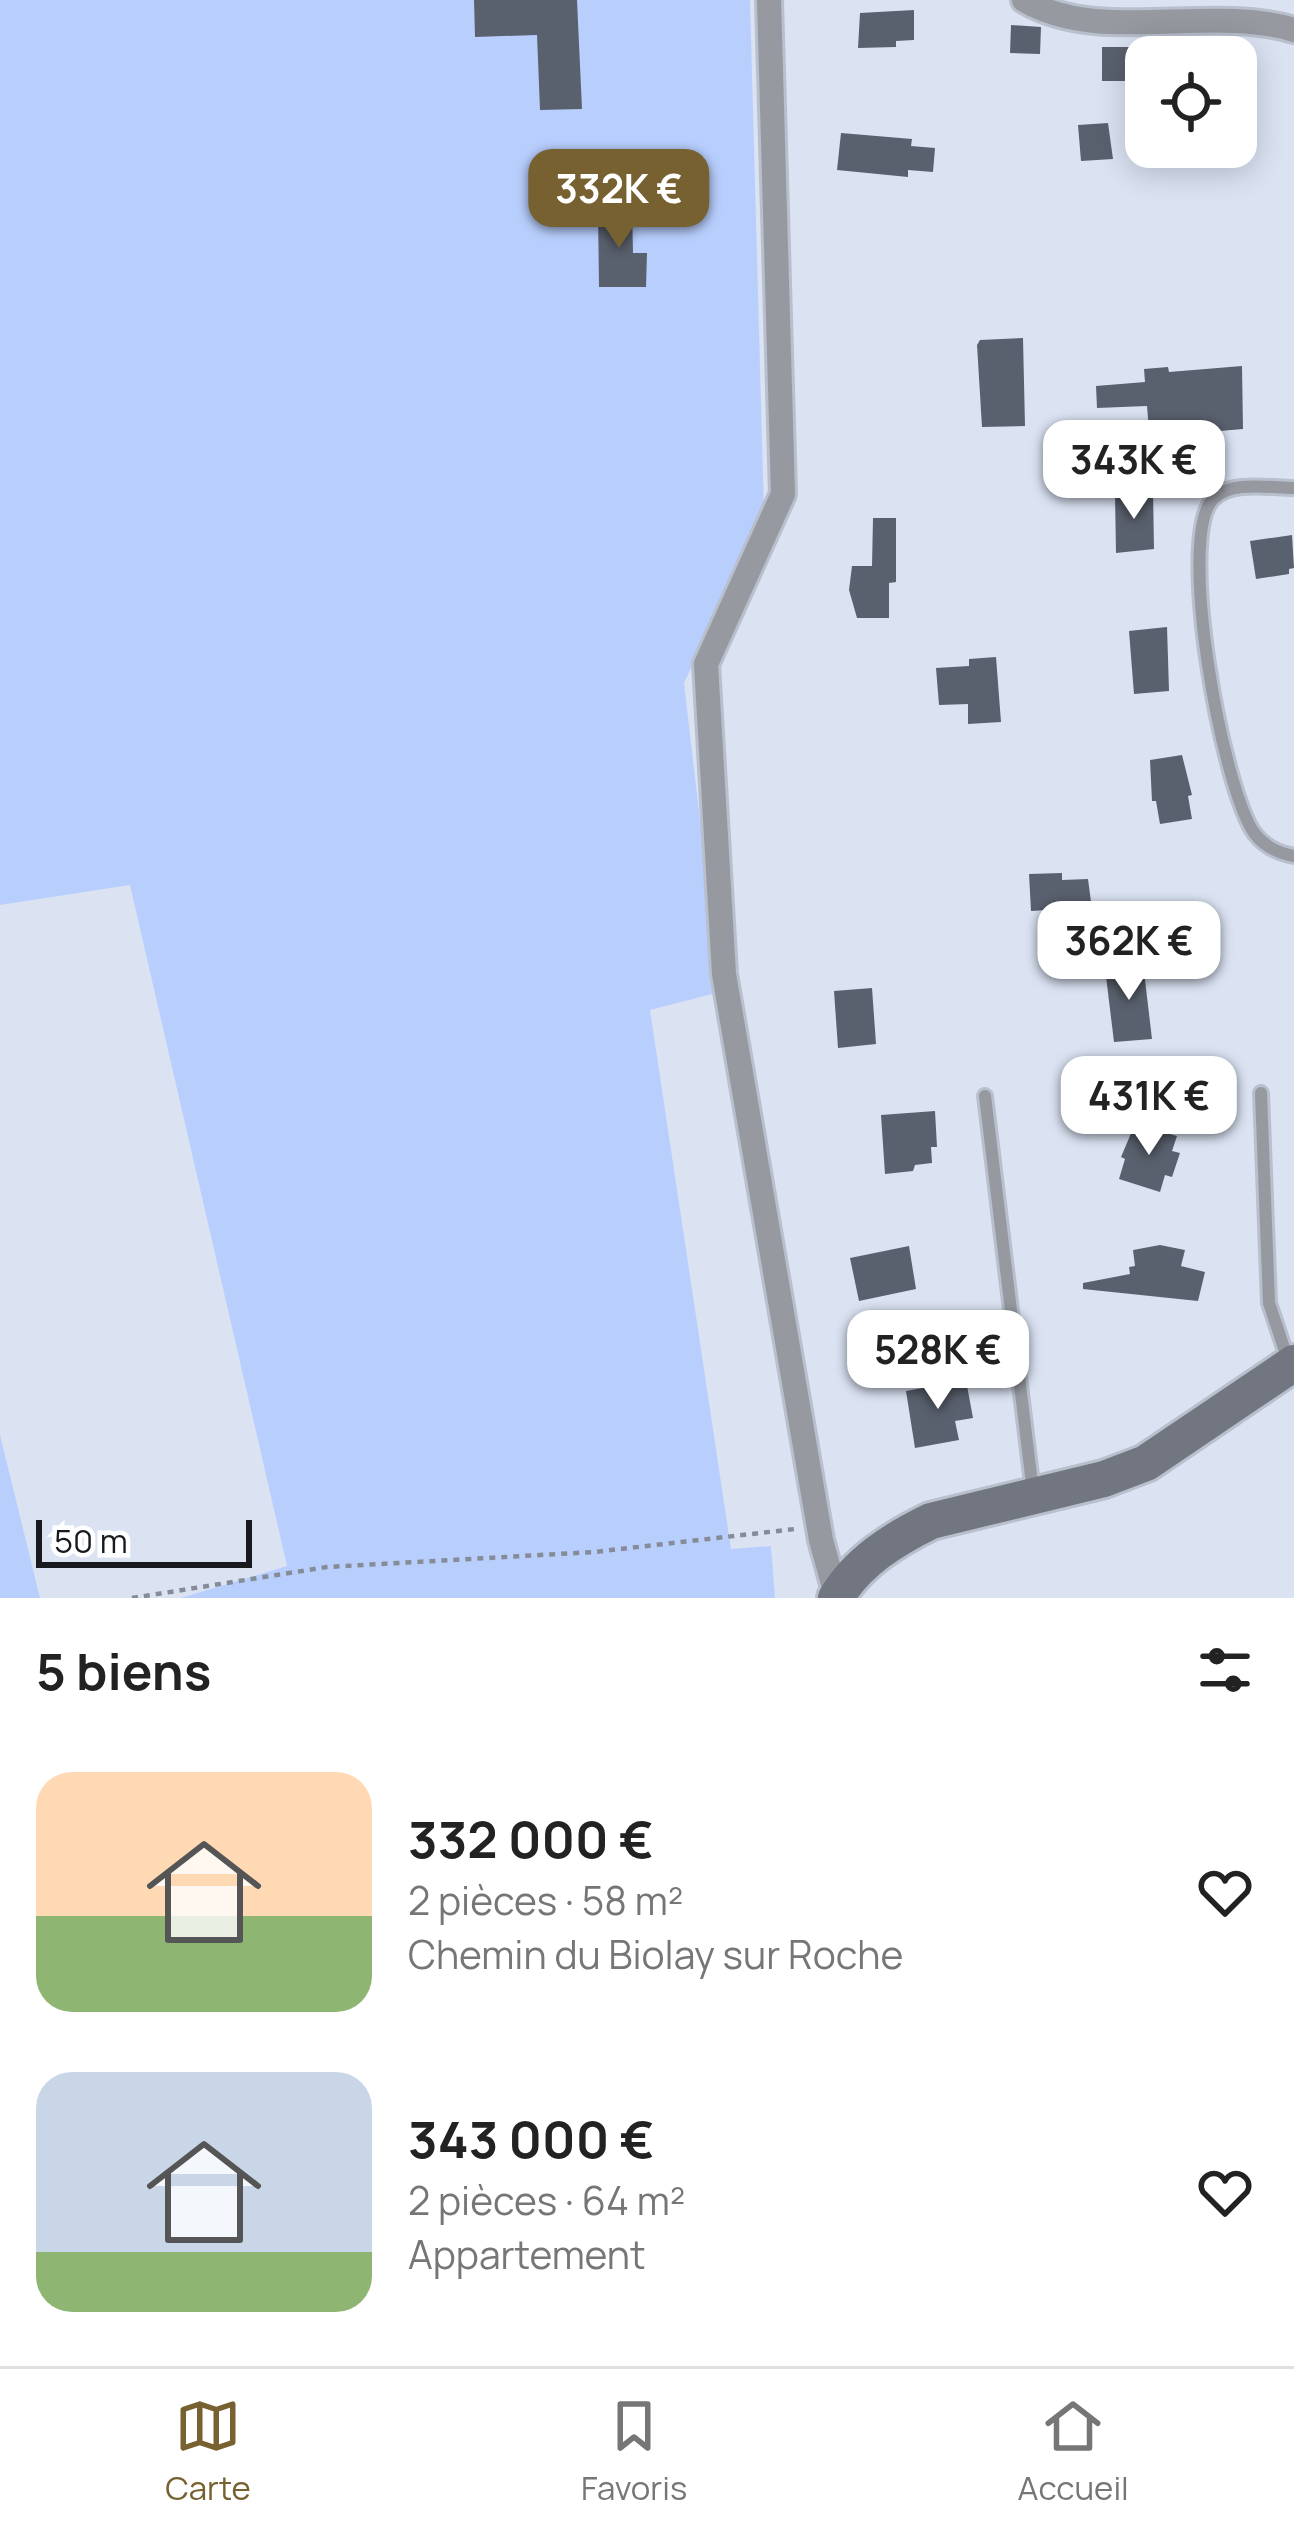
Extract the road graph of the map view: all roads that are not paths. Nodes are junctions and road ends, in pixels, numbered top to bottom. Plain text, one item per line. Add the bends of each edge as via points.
1 (769, 0) edge
2 (1024, 0) edge
3 (1294, 30) edge
4 (1294, 488) edge
5 (1294, 856) edge
6 (1261, 1093) dead end
7 (985, 1096) dead end
8 (1292, 1364) edge
9 (1033, 1494) junction
10 (841, 1595) edge

1 - 10 street via 783,494 706,664 724,974 820,1533
2 - 3 street via 1078,20 1259,20
4 - 5 lane via 1231,488 1214,498 1200,546 1202,638 1236,798 1267,847
6 - 8 lane via 1269,1304
7 - 9 lane
8 - 9 street via 1146,1463
9 - 10 street via 931,1521 858,1568

